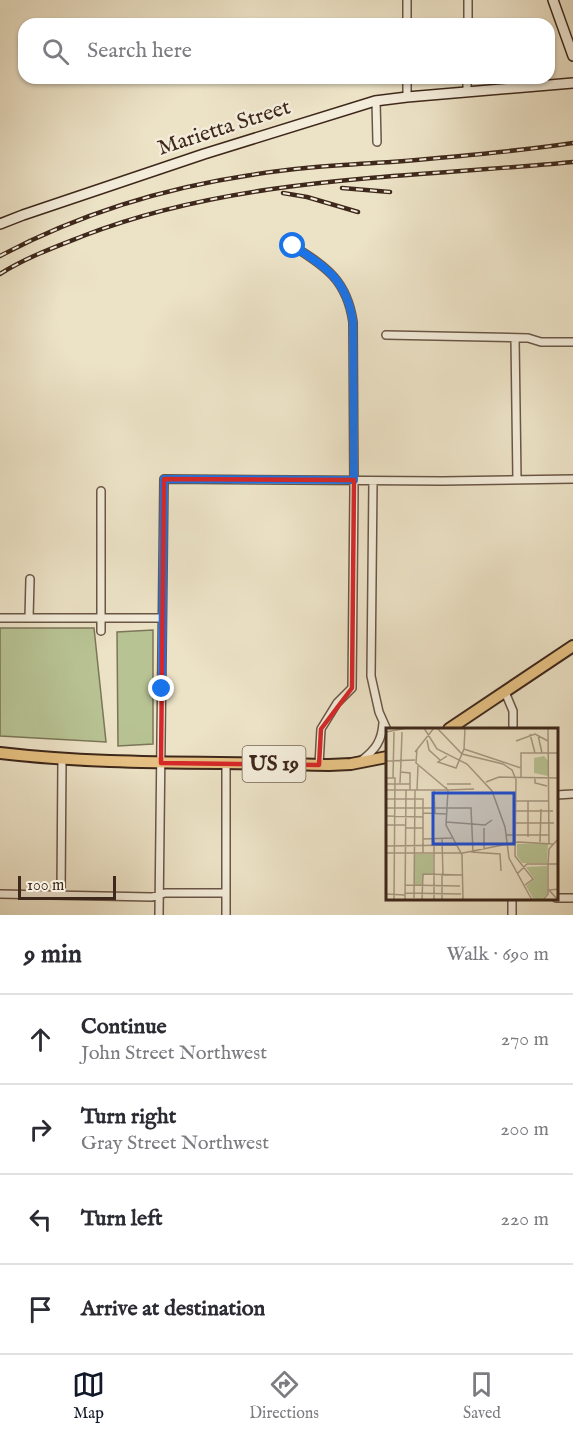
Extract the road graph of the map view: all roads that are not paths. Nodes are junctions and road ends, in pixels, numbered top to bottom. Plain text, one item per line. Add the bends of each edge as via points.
1 (407, 0) edge
2 (468, 0) edge
3 (553, 0) edge
4 (407, 18) edge
5 (468, 18) edge
6 (573, 56) edge
7 (407, 84) edge
8 (467, 84) edge
9 (573, 84) edge
10 (467, 92) junction
11 (407, 97) junction
12 (376, 101) junction
13 (376, 142) dead end
14 (0, 224) edge
15 (293, 246) dead end
16 (386, 335) dead end
17 (515, 338) junction
18 (573, 342) edge
19 (354, 480) junction
20 (517, 480) junction
21 (573, 480) edge
22 (373, 481) junction
23 (101, 491) dead end
24 (30, 579) dead end
25 (100, 617) junction
26 (0, 618) edge
27 (29, 618) junction
28 (162, 618) junction
29 (101, 631) dead end
30 (573, 646) edge
31 (505, 692) junction
32 (385, 726) edge
33 (451, 728) edge
34 (513, 728) edge
35 (0, 753) edge
36 (386, 758) edge
37 (63, 759) junction
38 (358, 763) junction
39 (161, 764) junction
40 (226, 764) junction
41 (320, 765) junction
42 (226, 893) junction
43 (0, 894) edge
44 (61, 895) junction
45 (159, 895) junction
46 (159, 915) edge
47 (226, 915) edge

1 - 4 street
2 - 5 street
3 - 6 main road
7 - 11 street
8 - 10 street
9 - 10 main road, Marietta Street
10 - 11 main road, Marietta Street
11 - 12 main road, Marietta Street
12 - 13 street
12 - 14 main road, Marietta Street via 204,154
15 - 19 street via 328,271 346,292 351,306
16 - 17 street
17 - 18 street
17 - 20 street
19 - 22 street
19 - 28 street via 164,479
19 - 41 street via 352,688 321,729
20 - 21 street
20 - 22 street
22 - 32 street via 371,676
23 - 25 street
24 - 27 street
25 - 27 street
25 - 28 street
25 - 29 street
26 - 27 street
28 - 39 street
30 - 31 main road
31 - 33 main road
31 - 34 street via 513,711
32 - 38 street via 377,746
35 - 37 main road, US 19
36 - 38 main road, US 19
37 - 39 main road, US 19
37 - 44 street
38 - 41 main road, US 19
39 - 40 main road, US 19
39 - 45 street
40 - 41 main road, US 19
40 - 42 street
42 - 45 street
42 - 47 street
43 - 44 street
44 - 45 street
45 - 46 street

